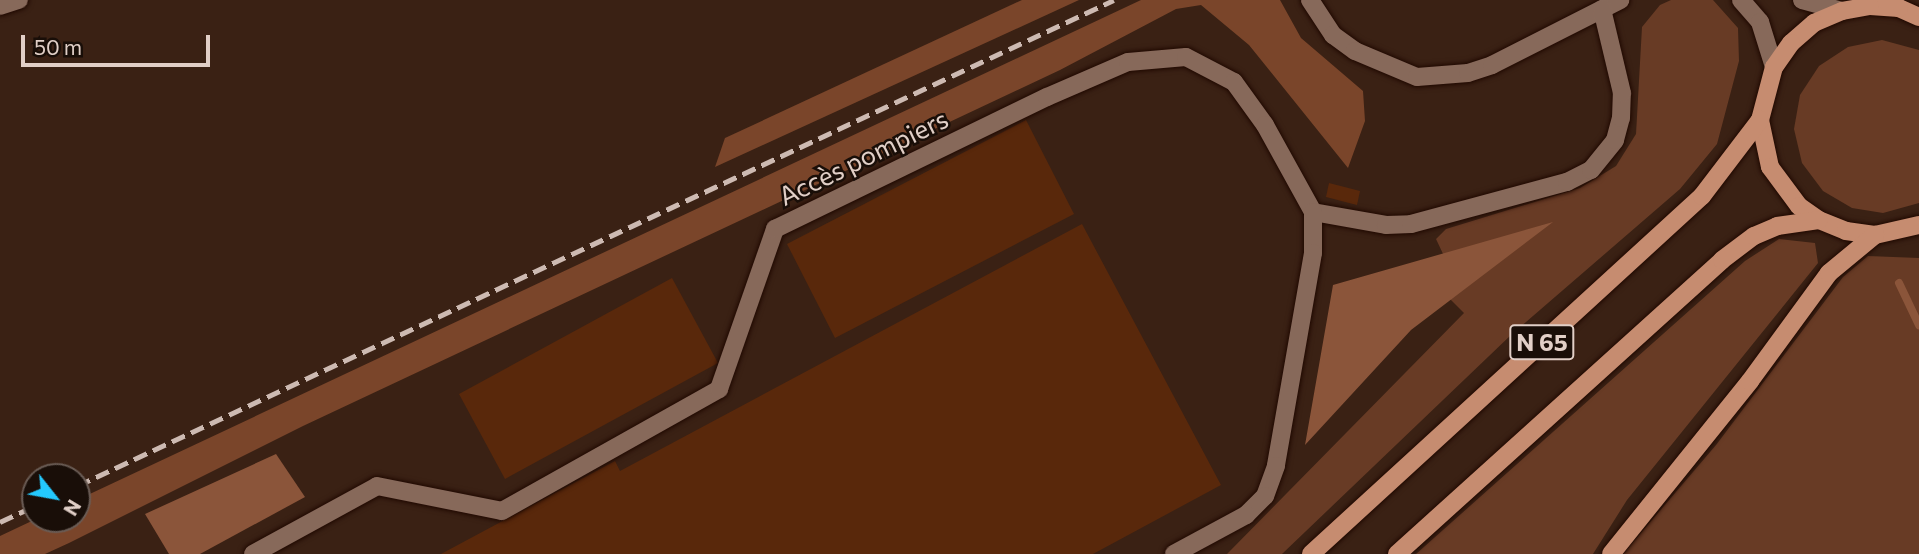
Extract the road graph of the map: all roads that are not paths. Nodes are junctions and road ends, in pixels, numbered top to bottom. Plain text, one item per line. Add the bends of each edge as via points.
1 (19, 0) edge
2 (1310, 0) edge
3 (1620, 0) edge
4 (1741, 0) edge
5 (1802, 0) edge
6 (1906, 4) edge
7 (0, 6) edge
8 (1602, 9) junction
9 (1842, 11) junction
10 (1919, 17) edge
11 (1774, 67) junction
12 (1760, 120) junction
13 (1313, 212) junction
14 (1819, 220) junction
15 (1914, 231) edge
16 (1875, 235) junction
17 (253, 554) edge
18 (1174, 554) edge
19 (1311, 554) edge
20 (1396, 554) edge
21 (1611, 554) edge

1 - 7 street
2 - 8 street via 1333,35 1355,51 1417,77 1468,73 1492,65
3 - 8 street
4 - 11 street via 1760,22
5 - 9 street
6 - 9 main road
6 - 10 main road
8 - 13 street via 1622,93 1621,118 1615,140 1591,170 1567,182 1411,224 1386,225
9 - 11 main road via 1814,23 1791,43
11 - 12 main road
12 - 14 main road via 1770,167 1799,206
12 - 19 main road, N 65 via 1702,197
13 - 17 street, Accès pompiers via 1265,125 1234,82 1186,57 1128,62 775,229 719,389 502,511 377,485
13 - 18 street via 1310,266 1276,466 1265,496 1246,515
14 - 16 main road via 1846,231
14 - 20 main road, N 65 via 1766,231 1722,260
15 - 16 main road
16 - 21 main road via 1829,273 1750,381

